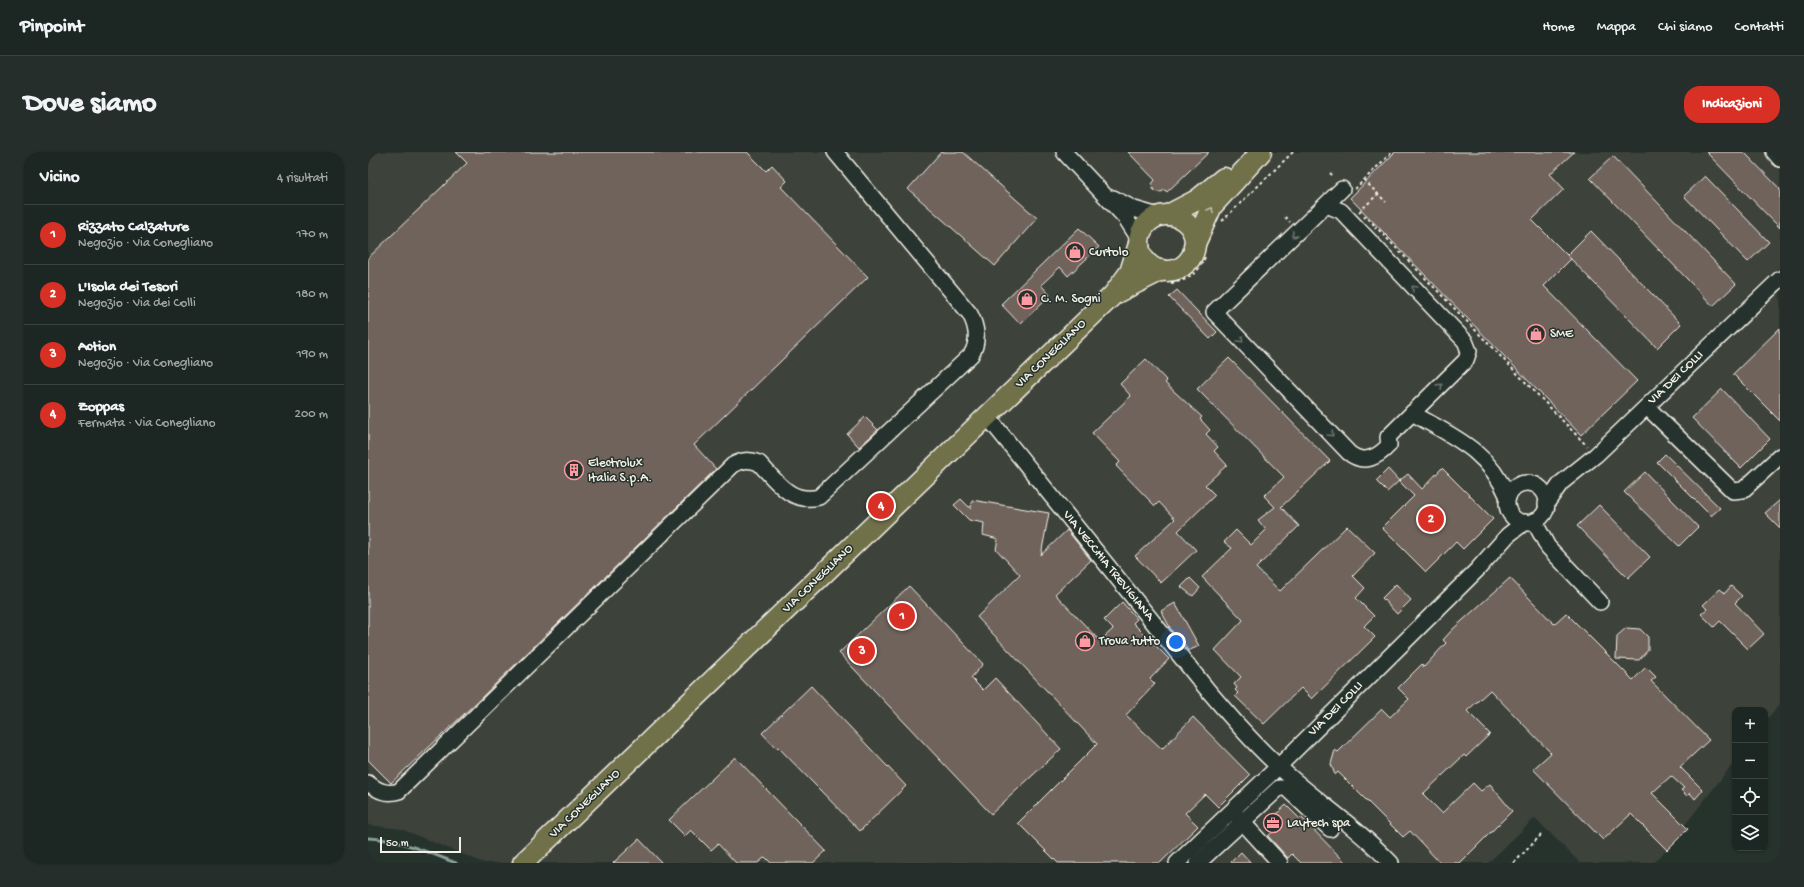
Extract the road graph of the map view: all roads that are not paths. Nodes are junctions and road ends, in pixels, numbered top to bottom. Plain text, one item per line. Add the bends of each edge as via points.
1 (835, 152) edge
2 (1064, 152) edge
3 (1259, 152) edge
4 (1774, 152) edge
5 (1780, 158) edge
6 (1104, 193) junction
7 (1163, 216) junction
8 (1139, 241) junction
9 (1194, 246) junction
10 (1162, 270) junction
11 (1780, 279) edge
12 (1113, 295) junction
13 (1647, 407) junction
14 (1412, 413) junction
15 (987, 416) junction
16 (1780, 456) edge
17 (1492, 467) junction
18 (1571, 475) junction
19 (1528, 484) junction
20 (1508, 504) junction
21 (1546, 504) junction
22 (1530, 522) junction
23 (1492, 553) junction
24 (1600, 602) dead end
25 (1279, 766) junction
26 (368, 783) edge
27 (1232, 811) junction
28 (1242, 822) junction
29 (1330, 829) dead end
30 (523, 863) edge
31 (1177, 863) edge
32 (1198, 863) edge
33 (1280, 863) edge
34 (1391, 863) edge

1 - 26 street via 970,314 976,334 971,355 819,497 795,497 759,463 747,460 733,465 399,791 387,793
2 - 6 street
3 - 7 main road via 1197,200
9 -> 3 main road via 1212,206
4 - 5 street
6 - 7 street via 1134,209
6 - 8 street via 1125,217
7 - 8 main road via 1146,225
7 - 9 main road via 1176,217 1190,228
8 - 10 main road via 1141,253 1146,261
8 - 12 main road, VIA CONEGLIANO via 1130,272
9 - 10 main road via 1192,255 1179,268
10 - 12 main road, VIA CONEGLIANO
11 - 13 street, VIA DEI COLLI
12 - 15 main road, VIA CONEGLIANO
13 - 16 street via 1733,491 1743,490
13 - 18 street, VIA DEI COLLI via 1596,456
14 -> 14 street via 1466,360 1468,346 1341,211 1339,203 1342,189 1214,312 1354,457 1366,459 1377,456 1389,445 1388,437
14 - 17 street via 1475,450
15 - 25 street, VIA VECCHIA TREVIGIANA via 1206,688
15 - 30 main road, VIA CONEGLIANO
17 - 19 street via 1508,478
17 - 20 street
18 - 19 street, VIA DEI COLLI via 1552,482
18 - 21 street, VIA DEI COLLI
19 - 20 street via 1516,486
19 - 21 street via 1544,493
20 - 22 street via 1515,519
20 - 23 street, VIA DEI COLLI via 1503,532
21 - 22 street, VIA DEI COLLI via 1543,514
22 - 23 street, VIA DEI COLLI via 1512,531
22 - 24 street via 1548,547
23 - 25 street, VIA DEI COLLI
25 - 27 street, VIA DEI COLLI
25 - 34 street, VIA VECCHIA TREVIGIANA via 1375,846
27 - 28 street
27 - 31 street, VIA DEI COLLI
28 - 29 street via 1279,788 1286,788
28 - 32 street
28 - 33 street

